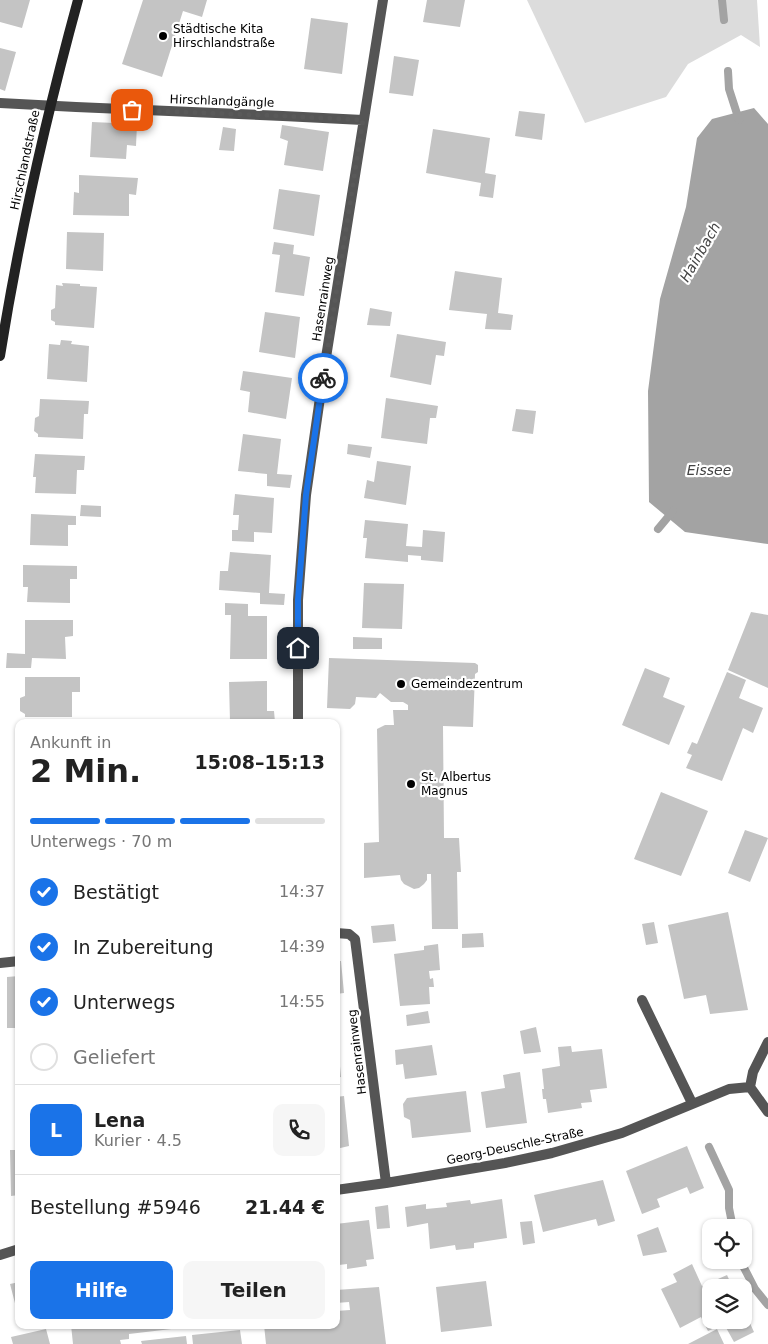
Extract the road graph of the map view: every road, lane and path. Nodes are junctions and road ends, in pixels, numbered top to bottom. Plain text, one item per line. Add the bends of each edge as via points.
1 (78, 0) edge
2 (382, 0) edge
3 (0, 103) edge
4 (50, 106) junction
5 (363, 120) junction
6 (0, 356) edge
7 (298, 719) edge
8 (340, 933) edge
9 (15, 961) edge
10 (0, 963) edge
11 (642, 1000) dead end
12 (768, 1042) edge
13 (750, 1087) junction
14 (692, 1103) junction
15 (768, 1112) edge
16 (386, 1183) junction
17 (340, 1189) edge
18 (15, 1250) edge
19 (0, 1255) edge

1 - 4 street, Hirschlandstraße
2 - 5 street, Hasenrainweg
3 - 4 street, Hirschlandgängle
4 - 5 street, Hirschlandgängle
4 - 6 street, Hirschlandstraße
5 - 7 street, Hasenrainweg via 306,495 298,600
8 - 16 street, Hasenrainweg via 349,934 356,944
9 - 10 street
11 - 14 street
12 - 13 street via 753,1072
13 - 14 street, Georg-Deuschle-Straße via 729,1089
13 - 15 street
14 - 16 street, Georg-Deuschle-Straße via 589,1144 505,1163
16 - 17 street, Georg-Deuschle-Straße
18 - 19 street

